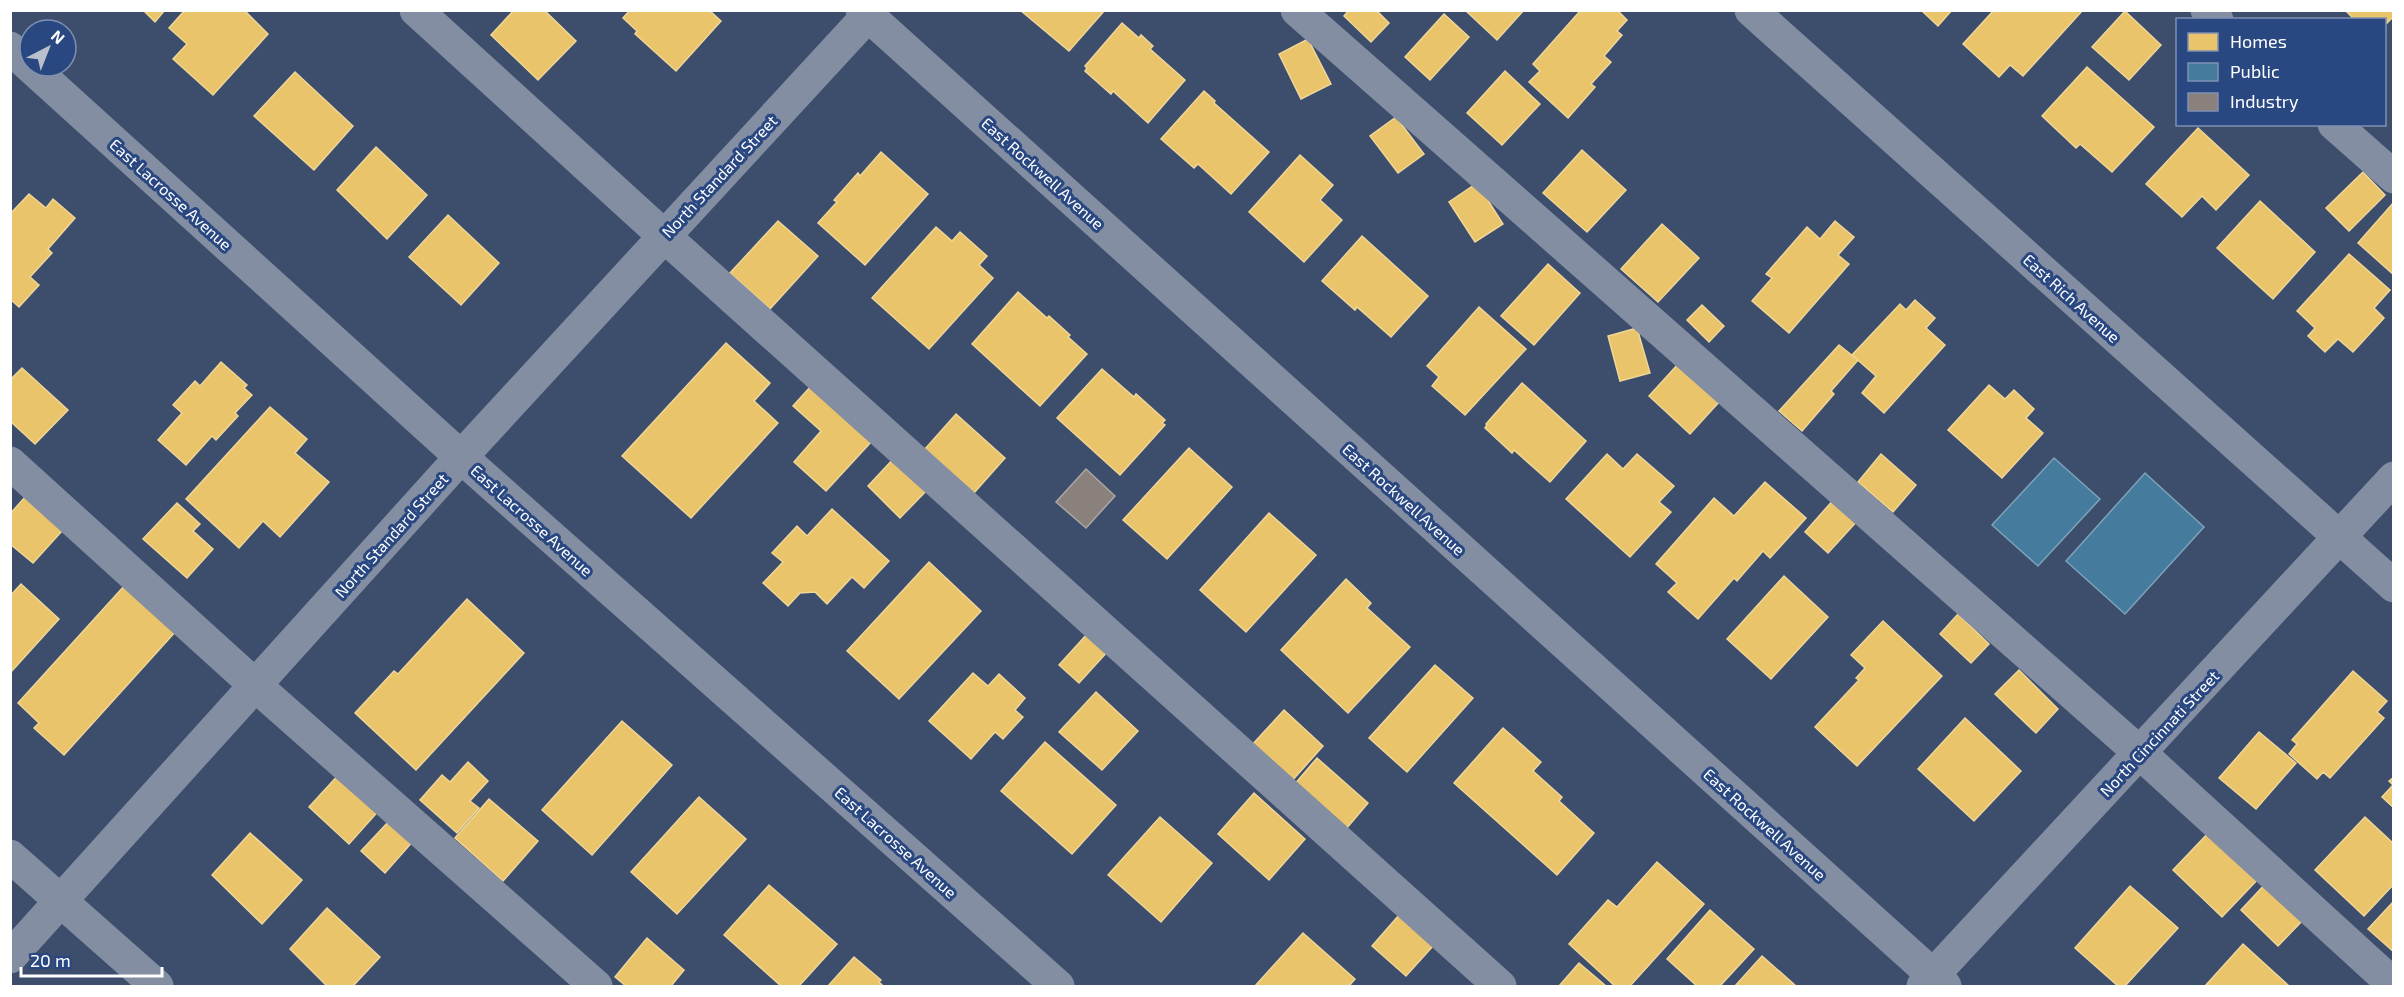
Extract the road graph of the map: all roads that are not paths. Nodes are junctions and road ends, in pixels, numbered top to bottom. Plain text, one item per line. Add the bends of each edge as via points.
1 (416, 10) edge
2 (1297, 10) edge
3 (1751, 10) edge
4 (868, 12) edge
5 (10, 48) edge
6 (2336, 126) edge
7 (2394, 177) edge
8 (664, 236) junction
9 (461, 457) junction
10 (10, 463) edge
11 (2394, 478) edge
12 (2338, 537) junction
13 (2394, 586) edge
14 (256, 686) junction
15 (2140, 753) junction
16 (10, 856) edge
17 (61, 901) junction
18 (10, 957) edge
19 (1934, 983) edge
20 (2394, 985) edge
21 (157, 987) edge
22 (596, 987) edge
23 (1058, 987) edge
24 (1500, 987) edge

1 - 8 street
2 - 15 street
3 - 12 street, East Rich Avenue
4 - 8 street, North Standard Street
4 - 19 street, East Rockwell Avenue
5 - 9 street, East Lacrosse Avenue
6 - 7 street
8 - 9 street, North Standard Street
8 - 24 street
9 - 14 street, North Standard Street
9 - 23 street, East Lacrosse Avenue
10 - 14 street
11 - 12 street, North Cincinnati Street
12 - 13 street, East Rich Avenue
12 - 15 street, North Cincinnati Street
14 - 17 street, North Standard Street
14 - 22 street
15 - 19 street, North Cincinnati Street
15 - 20 street
16 - 17 street
17 - 18 street, North Standard Street
17 - 21 street

